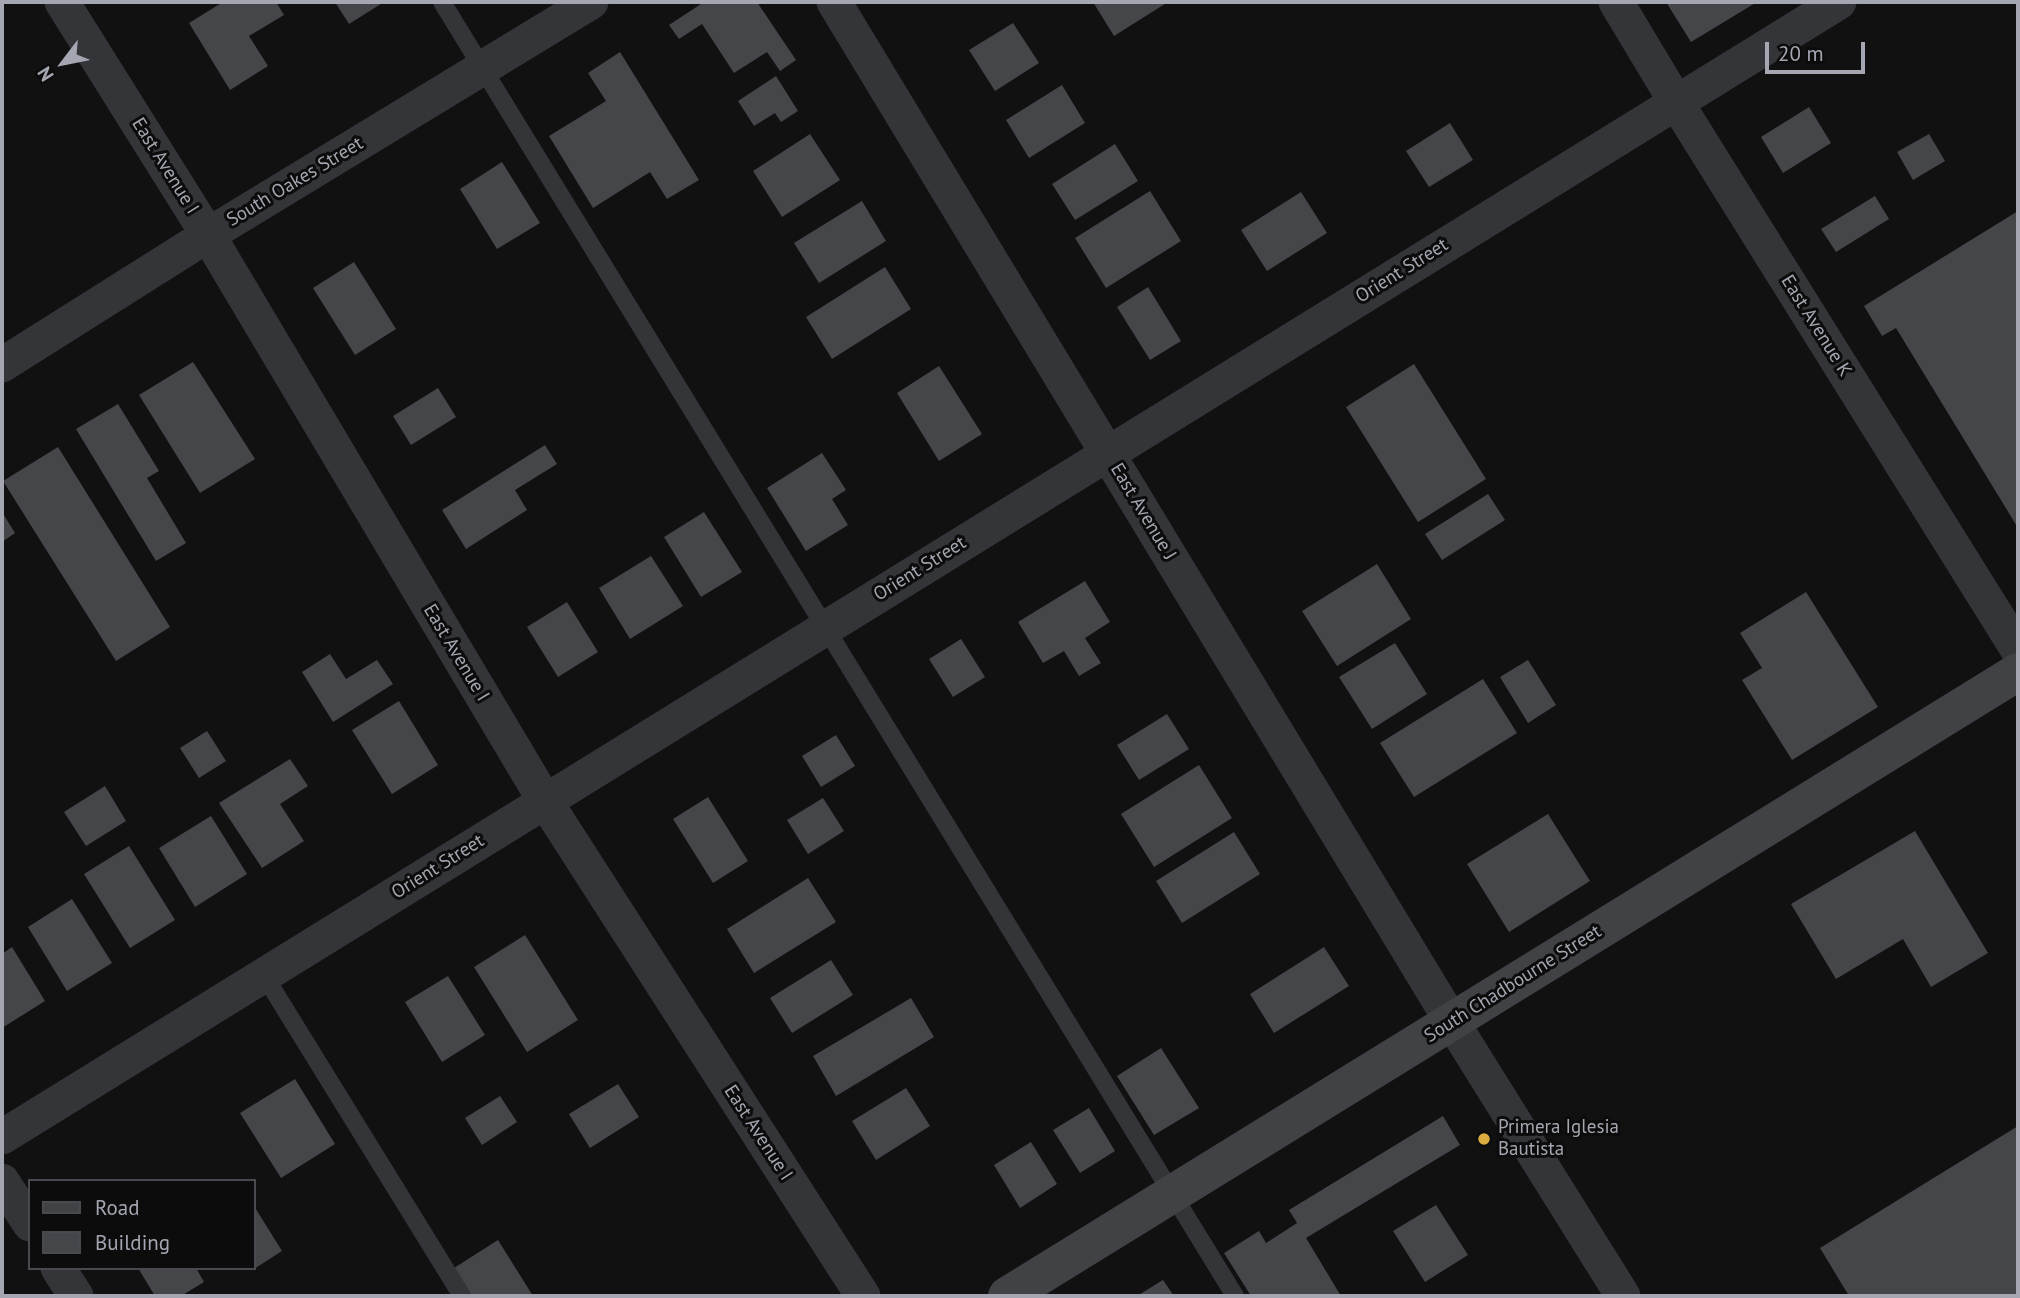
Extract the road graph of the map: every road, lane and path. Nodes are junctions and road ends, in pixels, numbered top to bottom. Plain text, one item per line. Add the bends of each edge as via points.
1 (62, 2) edge
2 (442, 2) edge
3 (591, 2) edge
4 (834, 2) edge
5 (1616, 2) edge
6 (1839, 2) edge
7 (483, 67) junction
8 (1676, 102) junction
9 (208, 235) junction
10 (2, 365) edge
11 (1108, 453) junction
12 (824, 628) junction
13 (2018, 650) edge
14 (2018, 672) edge
15 (545, 801) junction
16 (264, 975) junction
17 (1452, 1022) junction
18 (2, 1137) edge
19 (2, 1181) edge
20 (1172, 1194) junction
21 (28, 1221) edge
22 (59, 1270) edge
23 (76, 1296) edge
24 (461, 1296) edge
25 (863, 1296) edge
26 (1007, 1296) edge
27 (1235, 1296) edge
28 (1623, 1296) edge

1 - 9 street, East Avenue I
2 - 7 lane
3 - 7 street, South Oakes Street
4 - 11 street, East Avenue J
5 - 8 street, East Avenue K
6 - 8 street, Orient Street
7 - 9 street, South Oakes Street
7 - 12 lane
8 - 11 street, Orient Street
8 - 13 street, East Avenue K
9 - 10 street, South Oakes Street
9 - 15 street, East Avenue I
11 - 12 street, Orient Street
11 - 17 street, East Avenue J
12 - 15 street, Orient Street
12 - 20 lane
14 - 17 main road, South Chadbourne Street
15 - 16 street, Orient Street
15 - 25 street, East Avenue I
16 - 18 street, Orient Street
16 - 24 lane
17 - 20 main road, South Chadbourne Street
17 - 28 street, East Avenue J
19 - 21 street
20 - 26 main road, South Chadbourne Street
20 - 27 lane
22 - 23 street

